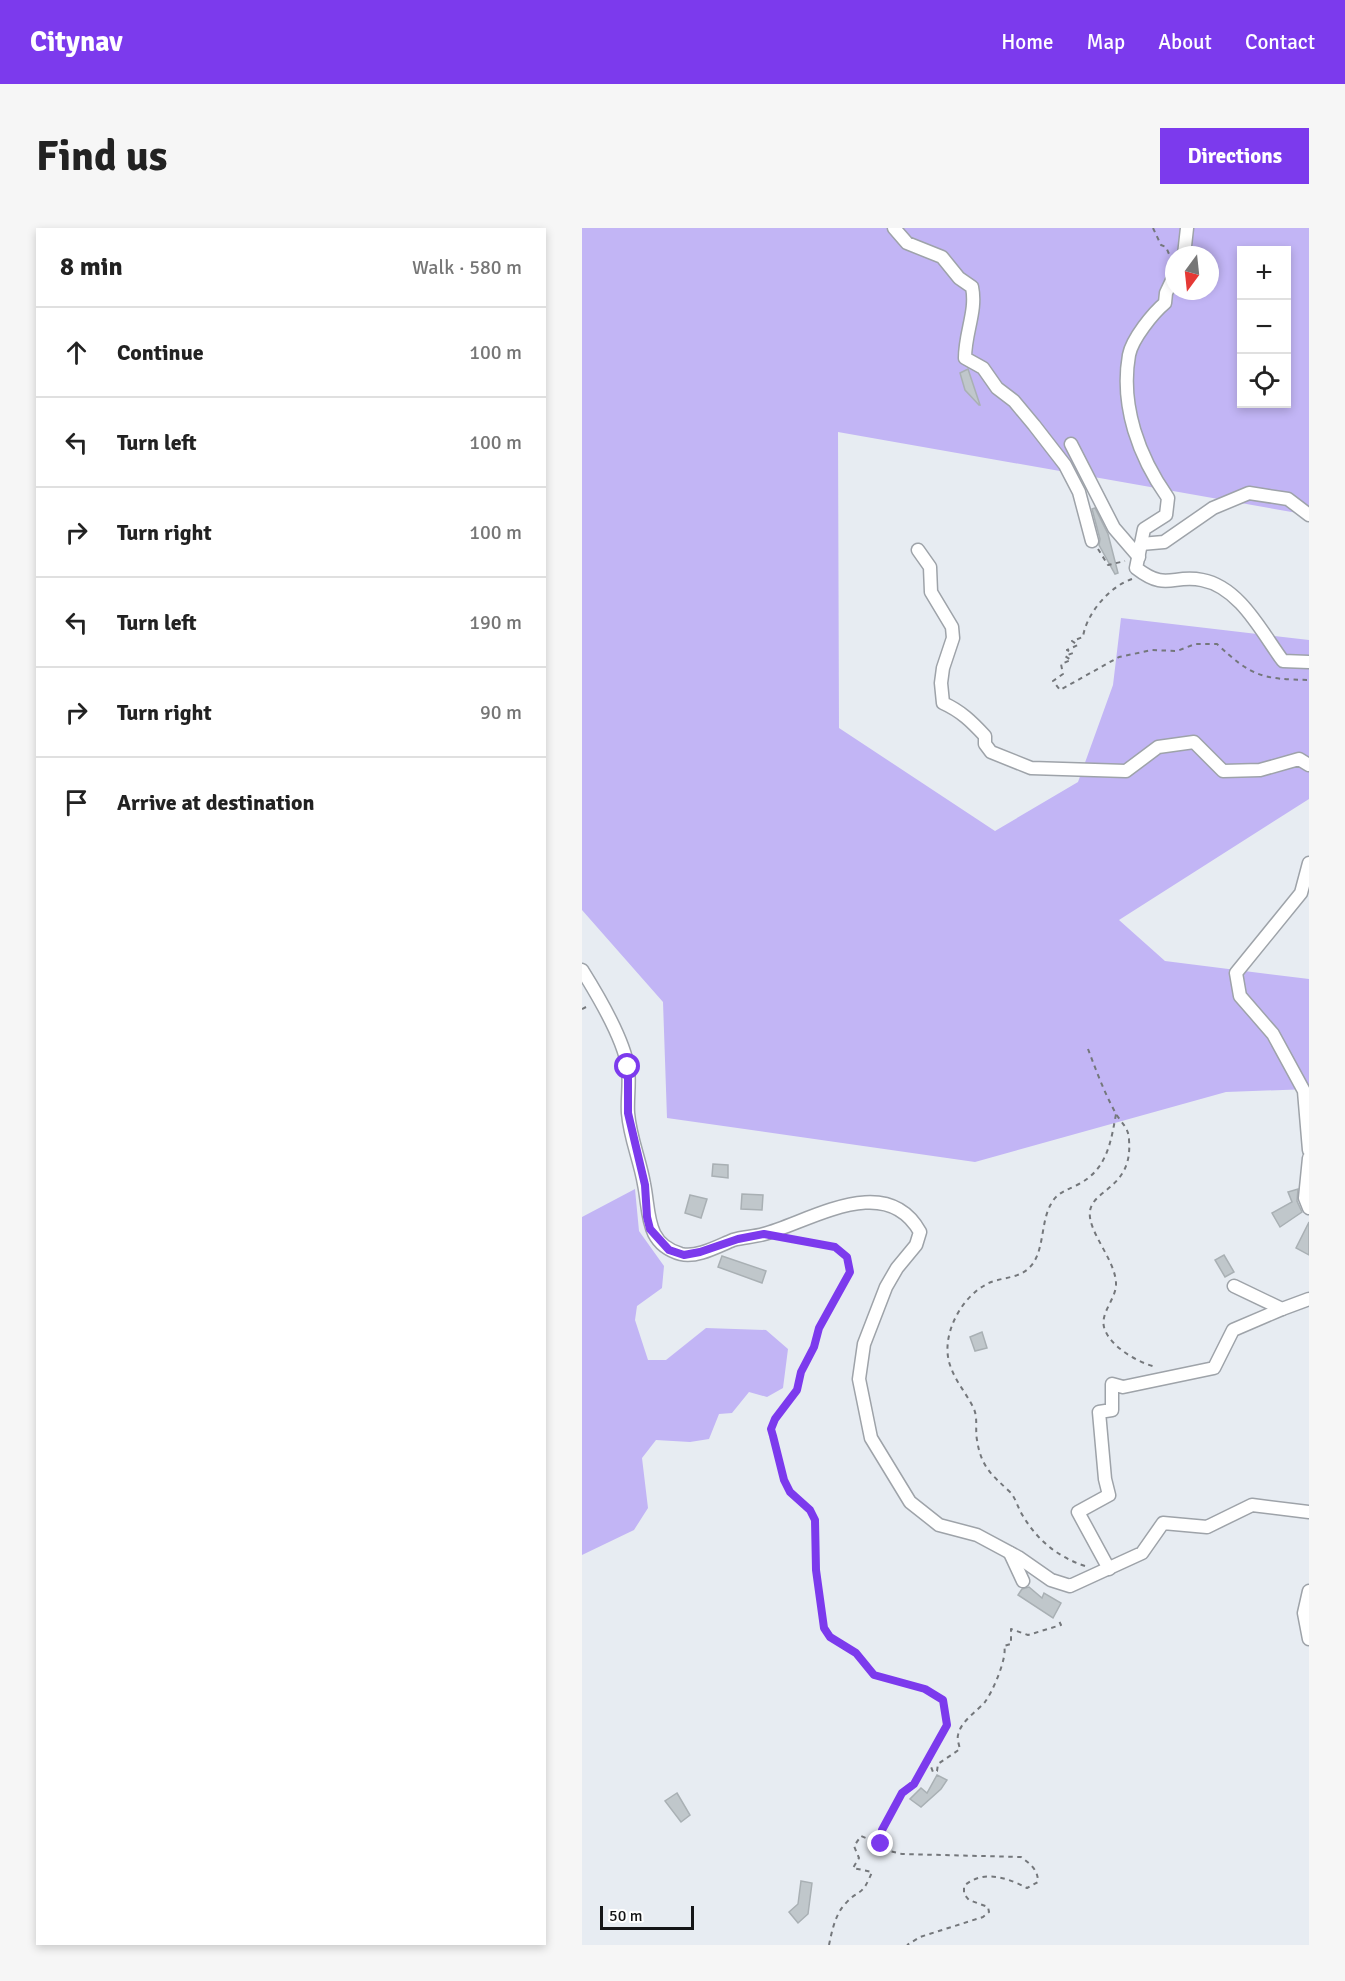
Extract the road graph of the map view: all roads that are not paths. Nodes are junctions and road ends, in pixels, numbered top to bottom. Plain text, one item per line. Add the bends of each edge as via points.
1 (894, 228) edge
2 (1187, 228) edge
3 (1185, 246) edge
4 (1166, 300) edge
5 (1071, 444) dead end
6 (1309, 515) edge
7 (1092, 541) road end
8 (1140, 544) junction
9 (918, 550) dead end
10 (1138, 563) junction
11 (1309, 662) edge
12 (1309, 765) edge
13 (1309, 863) edge
14 (582, 970) edge
15 (1309, 1150) edge
16 (1309, 1158) edge
17 (1309, 1208) edge
18 (1234, 1286) dead end
19 (1309, 1299) edge
20 (1282, 1309) junction
21 (1309, 1512) edge
22 (1010, 1553) junction
23 (1109, 1569) junction
24 (1023, 1581) dead end
25 (1309, 1591) edge
26 (1308, 1638) edge

1 - 7 street via 907,243 942,257 972,287 975,303 965,336 965,358 983,368 997,388 1014,401 1065,465 1079,492
2 - 3 street
4 - 8 street via 1152,314 1129,353 1127,393 1134,432 1150,473 1168,498 1166,515 1144,529
5 - 10 street via 1114,528
6 - 8 street via 1288,499 1249,493 1213,508 1164,542
8 - 10 street
9 - 12 street via 930,567 931,592 952,627 953,638 941,683 943,703 957,709 985,736 991,752 1031,768 1126,771 1158,747 1194,742 1223,771 1260,771 1299,759
10 - 11 street via 1153,581 1203,580 1234,596 1283,661
13 - 15 street via 1301,892 1236,974 1240,996 1273,1034 1304,1091
14 - 22 street via 600,1000 628,1067 628,1113 645,1185 647,1217 656,1238 669,1250 684,1255 700,1252 764,1234 836,1206 867,1202 886,1204 914,1222 920,1232 916,1245 886,1287 864,1344 859,1379 871,1438 910,1502 939,1525 977,1535
16 - 17 street via 1305,1198
18 - 20 street
19 - 20 street
20 - 23 street via 1233,1330 1214,1368 1123,1387 1112,1384 1112,1410 1099,1412 1109,1496 1078,1512
21 - 23 street via 1252,1505 1207,1527 1163,1523 1142,1553
22 - 23 street via 1051,1581 1070,1586
22 - 24 street
25 - 26 street via 1304,1613

